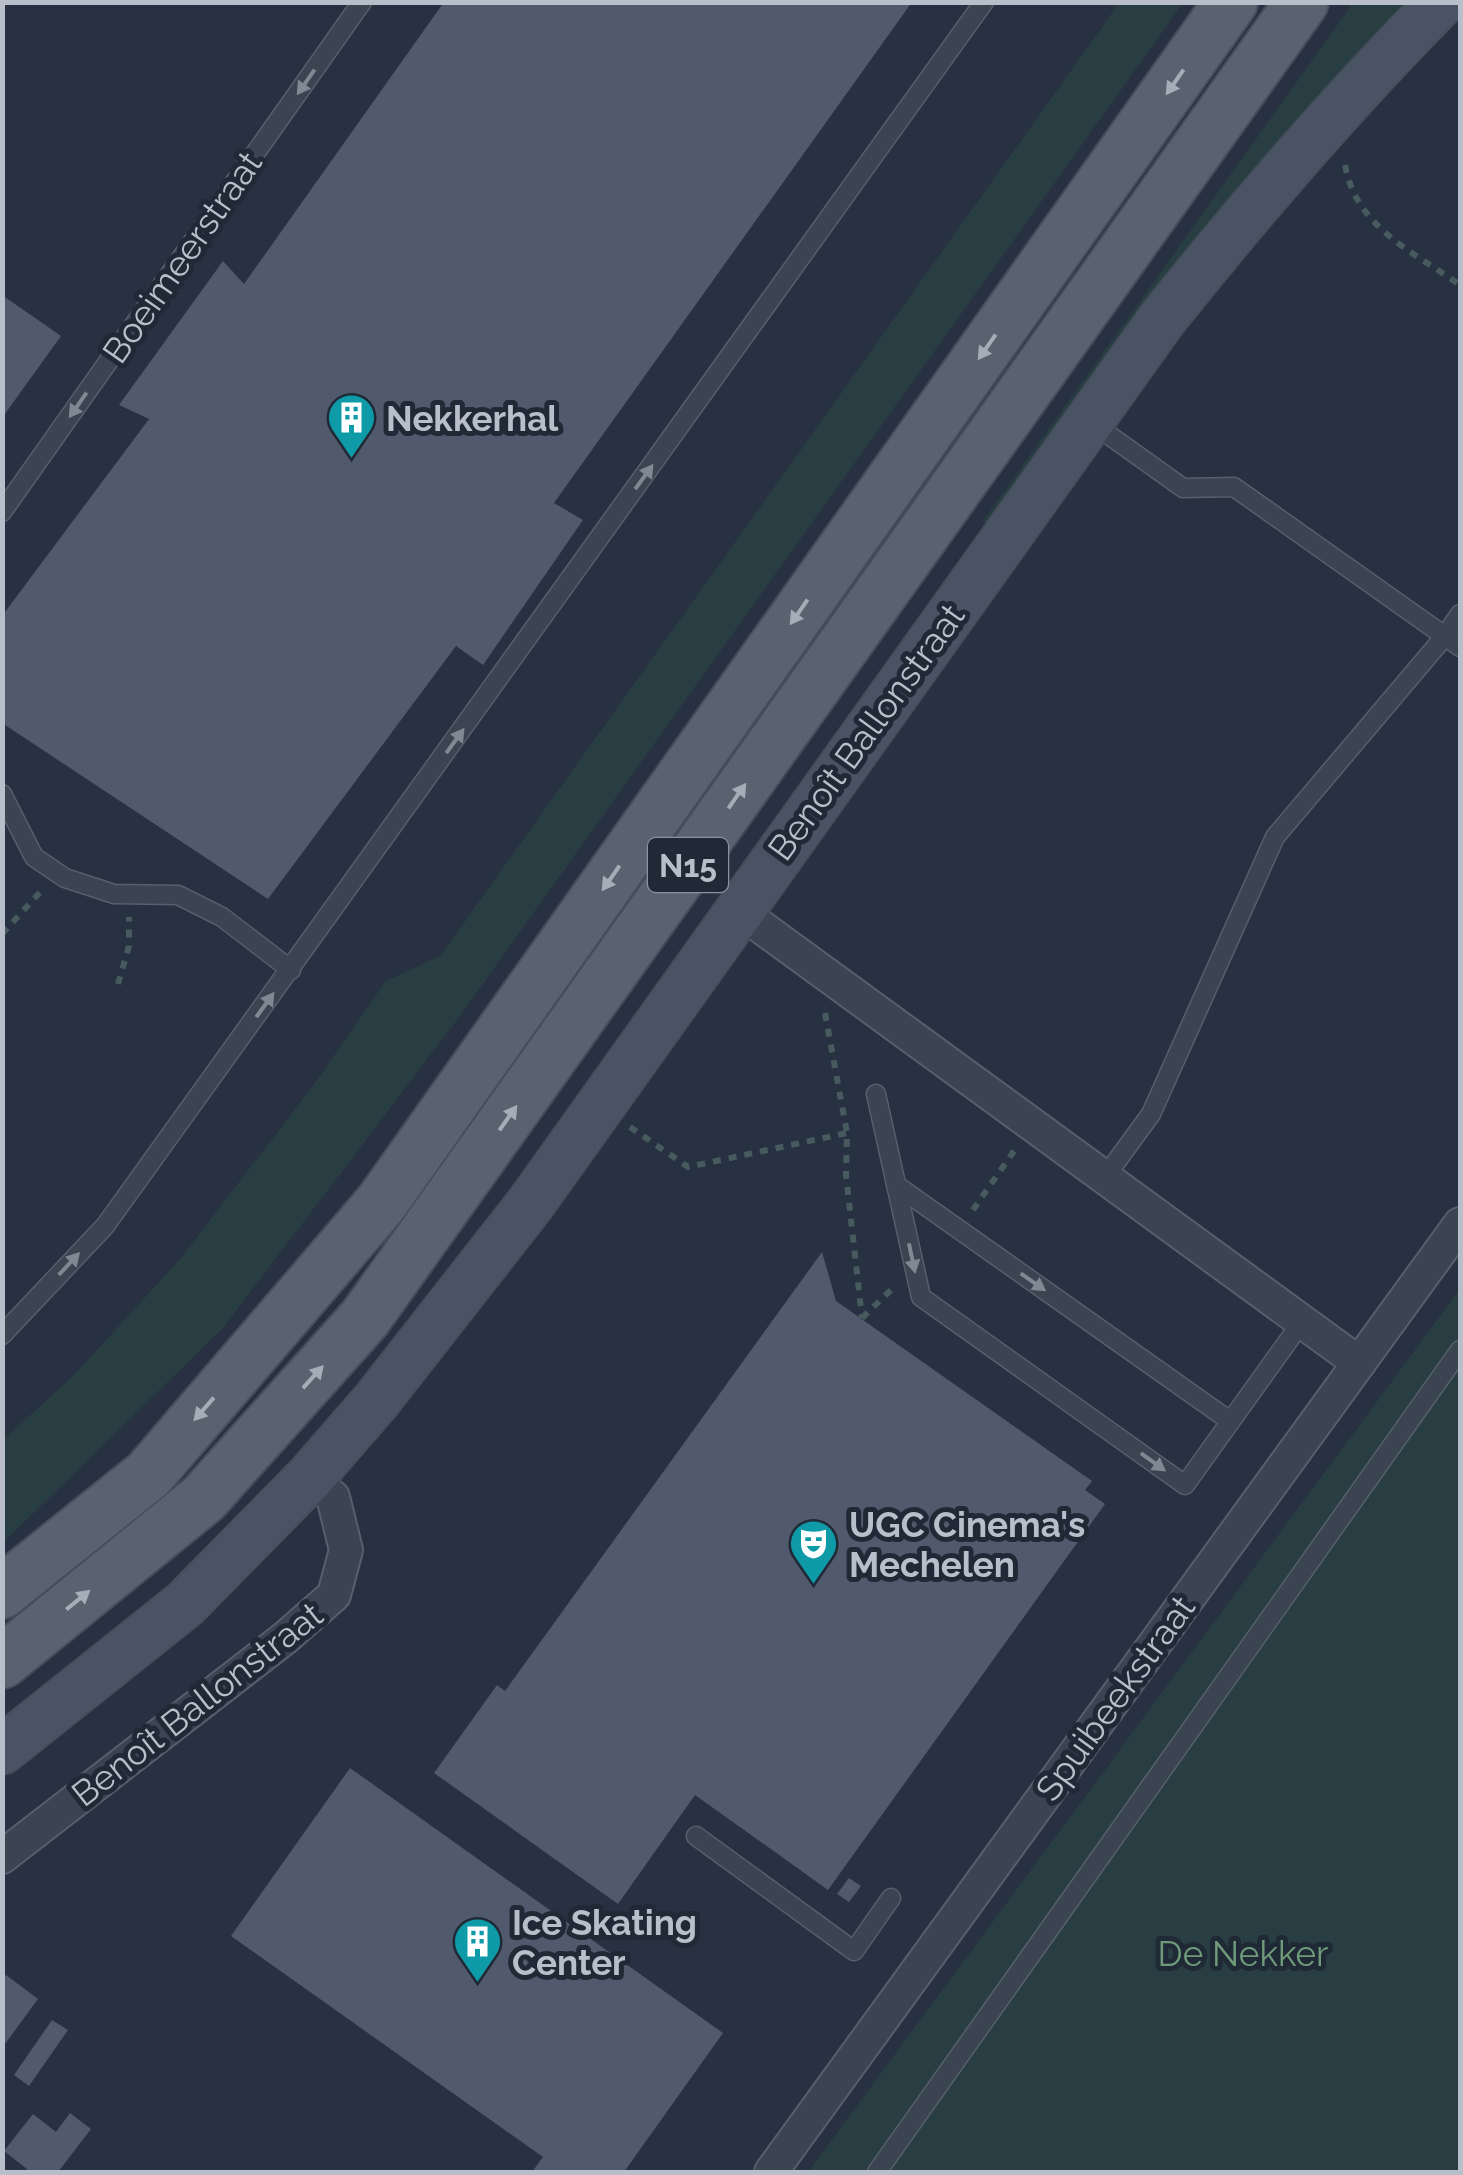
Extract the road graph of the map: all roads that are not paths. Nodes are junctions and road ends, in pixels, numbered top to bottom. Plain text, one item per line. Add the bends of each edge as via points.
1 (362, 2) edge
2 (984, 2) edge
3 (1232, 2) edge
4 (1302, 2) edge
5 (1441, 2) edge
6 (1088, 420) junction
7 (2, 512) edge
8 (1460, 614) edge
9 (1453, 641) edge
10 (2, 794) edge
11 (738, 910) junction
12 (291, 970) junction
13 (876, 1094) dead end
14 (1105, 1177) junction
15 (896, 1184) junction
16 (1460, 1224) edge
17 (1301, 1323) junction
18 (2, 1335) edge
19 (1460, 1350) edge
20 (1359, 1362) junction
21 (1230, 1422) junction
22 (310, 1477) junction
23 (2, 1592) edge
24 (2, 1662) edge
25 (2, 1750) edge
26 (696, 1836) dead end
27 (2, 1857) edge
28 (891, 1898) dead end
29 (770, 2172) edge
30 (877, 2172) edge

1 -> 7 lane, Boeimeerstraat
12 -> 2 lane
3 -> 23 main road, N15 via 382,1202 148,1474
24 -> 4 main road, N15 via 204,1498 365,1318
5 - 6 street, Benoît Ballonstraat via 1239,222
6 - 9 lane via 1183,488 1234,487
6 - 11 street, Benoît Ballonstraat
8 - 9 lane
9 - 14 lane via 1275,837 1151,1114
10 - 12 lane via 34,857 57,873 114,894 178,895 222,917
11 - 14 street
11 - 22 street, Benoît Ballonstraat via 531,1203
18 -> 12 lane via 105,1226
13 - 15 lane
14 - 17 street
15 -> 21 lane
15 -> 21 lane via 921,1297 1185,1485
16 - 20 street, Spuibeekstraat
17 - 20 street
17 - 21 lane
19 - 30 lane
20 - 29 street, Spuibeekstraat
22 - 25 street, Benoît Ballonstraat via 185,1604
22 - 27 street, Benoît Ballonstraat via 333,1497 346,1550 334,1595
26 - 28 lane via 854,1951

